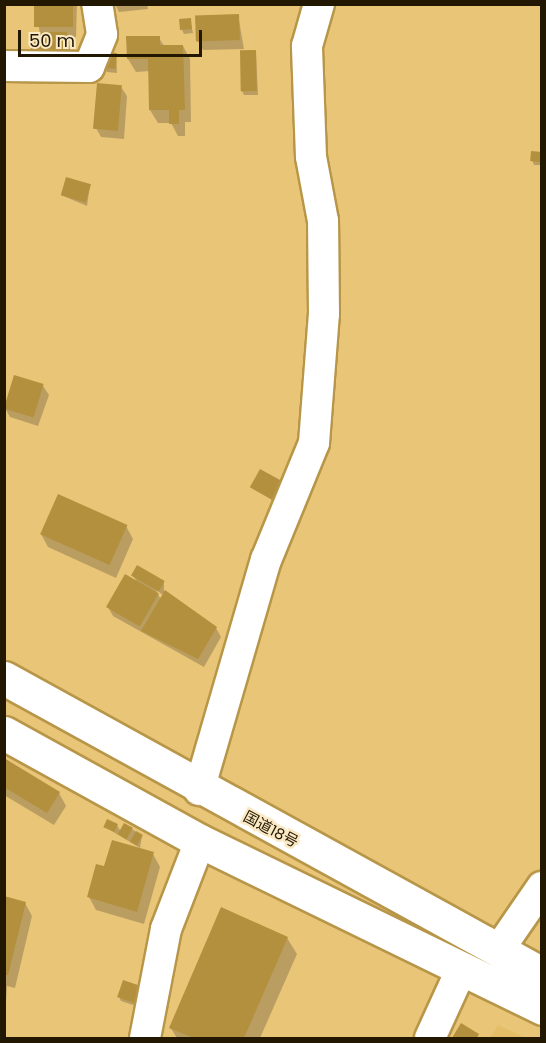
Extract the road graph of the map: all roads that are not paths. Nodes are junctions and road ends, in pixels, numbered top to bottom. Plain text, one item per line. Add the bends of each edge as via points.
1 (97, 4) edge
2 (319, 4) edge
3 (4, 66) edge
4 (4, 678) edge
5 (4, 733) edge
6 (199, 790) junction
7 (200, 841) junction
8 (542, 886) edge
9 (498, 951) junction
10 (462, 968) junction
11 (542, 974) edge
12 (542, 1008) edge
13 (146, 1038) edge
14 (430, 1038) edge

1 - 3 street via 102,34 89,67
2 - 6 street via 307,46 310,157 323,221 324,314 314,442 248,617
4 - 6 highway, 国道18号
5 - 7 highway
6 - 9 highway, 国道18号
7 - 10 highway
7 - 13 street via 166,929
8 - 9 street
9 - 11 highway, 国道18号
10 - 12 highway
10 - 14 street

